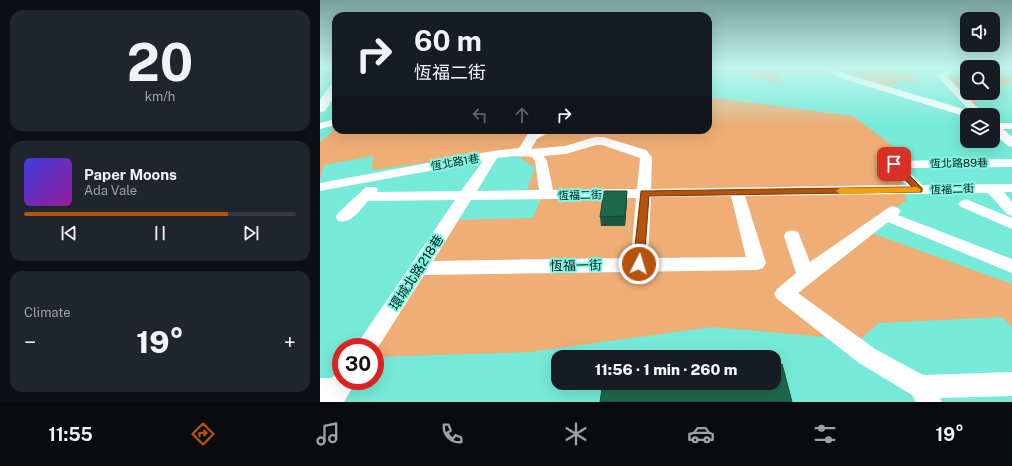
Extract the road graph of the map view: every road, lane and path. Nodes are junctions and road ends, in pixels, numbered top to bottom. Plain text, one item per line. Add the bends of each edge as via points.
1 (880, 87) edge
2 (952, 87) edge
3 (332, 92) edge
4 (320, 108) edge
5 (973, 108) edge
6 (960, 110) edge
7 (332, 123) edge
8 (320, 126) edge
9 (1012, 126) edge
10 (1000, 127) edge
11 (1000, 133) edge
12 (529, 134) edge
13 (1012, 143) edge
14 (529, 153) junction
15 (493, 155) junction
16 (1012, 163) edge
17 (387, 174) junction
18 (320, 187) edge
19 (992, 188) junction
20 (1012, 188) edge
21 (919, 190) junction
22 (737, 192) junction
23 (644, 193) junction
24 (547, 195) junction
25 (465, 196) junction
26 (365, 197) junction
27 (966, 204) dead end
28 (1012, 211) edge
29 (344, 217) dead end
30 (1012, 224) edge
31 (792, 236) dead end
32 (639, 264) junction
33 (1012, 266) edge
34 (419, 268) junction
35 (806, 275) junction
36 (372, 338) edge
37 (1012, 384) edge
38 (925, 395) edge

1 - 6 street
2 - 5 street
3 - 4 main road
7 - 8 street
9 - 10 street
11 - 13 street
12 - 14 street
14 - 15 street, 恆北路1巷
14 - 23 street, 恆北路1巷 via 566,150 594,141 603,141 642,153 646,157
14 - 24 street via 541,162
15 - 17 street, 恆北路1巷
15 - 25 street, 環城北路218巷
16 - 21 street, 恆北路89巷 via 894,164
17 - 18 street, 恆北路1巷
17 - 26 street
19 - 20 street, 恆福二街
19 - 21 street, 恆福二街
19 - 28 street
21 - 22 street, 恆福二街
22 - 23 street, 恆福二街
22 - 32 street, 恆福一街 via 757,263
23 - 24 street, 恆福二街
23 - 32 street
24 - 25 street, 恆福二街
25 - 26 street, 恆福二街
25 - 34 street, 環城北路218巷
26 - 29 street
27 - 30 street
31 - 35 street
32 - 34 street, 恆福一街
33 - 35 street via 890,213
34 - 36 street, 環城北路218巷
35 - 38 street via 784,294 867,356
37 - 38 street

